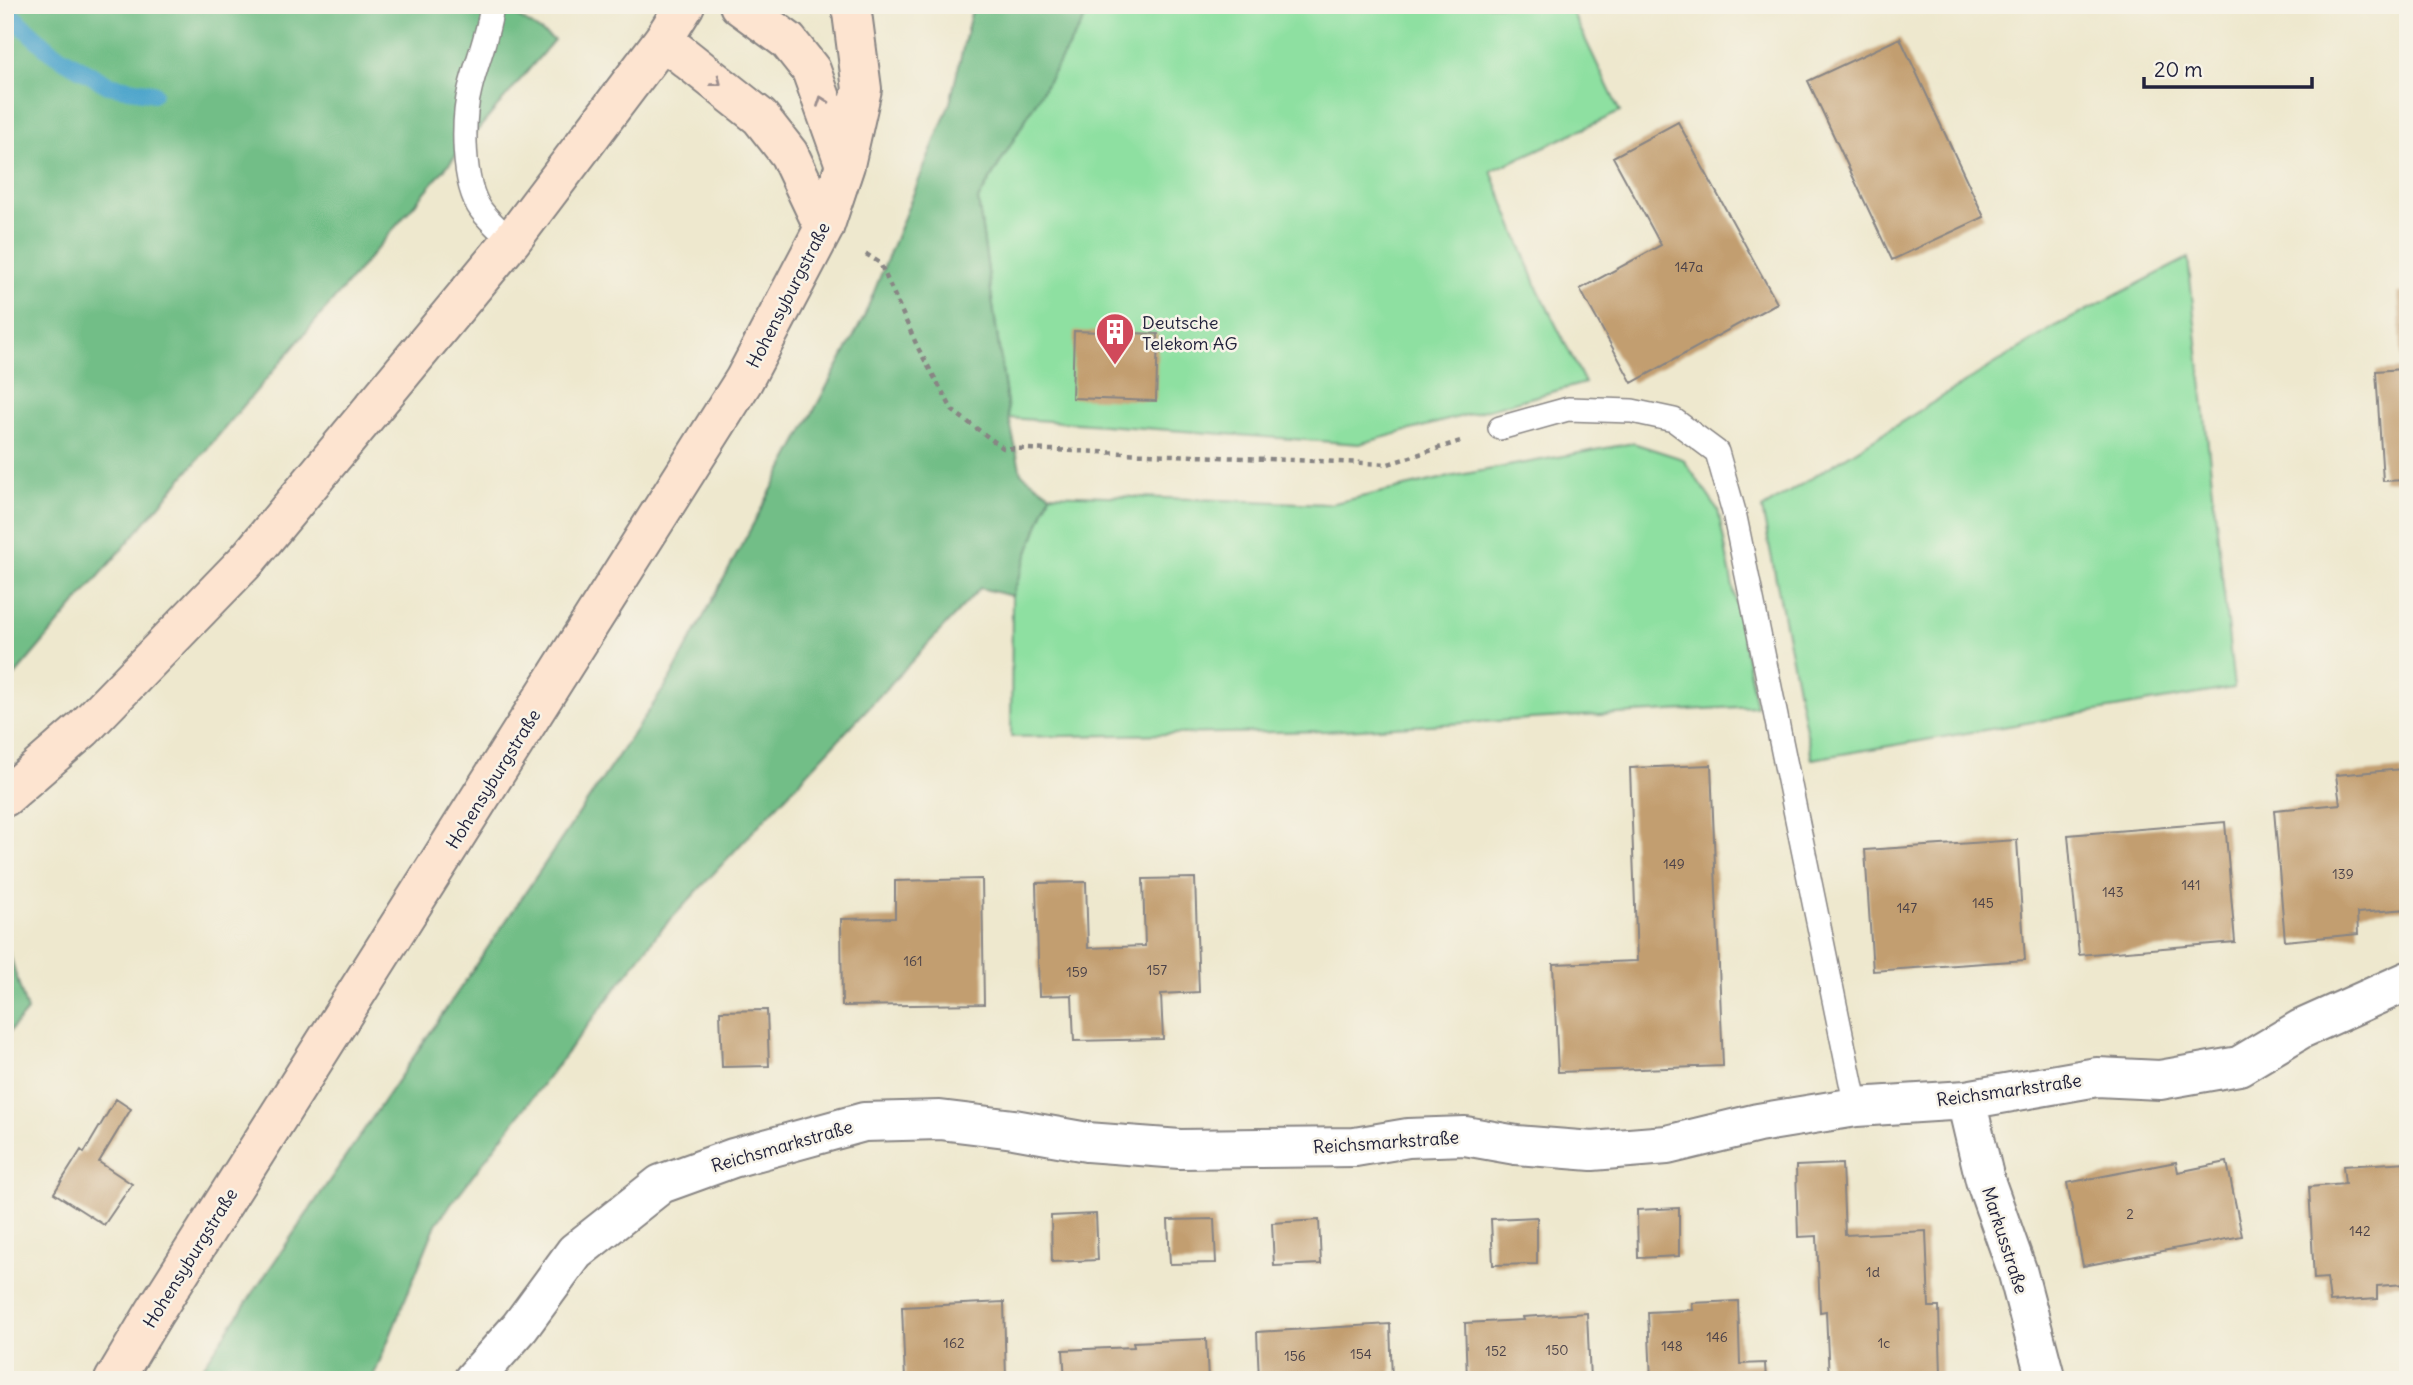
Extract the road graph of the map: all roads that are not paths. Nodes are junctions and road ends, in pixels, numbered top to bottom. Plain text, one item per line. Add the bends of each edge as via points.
1 (492, 5) edge
2 (685, 5) edge
3 (738, 5) edge
4 (850, 5) edge
5 (663, 40) junction
6 (845, 165) junction
7 (824, 228) junction
8 (511, 241) junction
9 (1500, 428) road end
10 (5, 797) edge
11 (2408, 981) edge
12 (1966, 1100) junction
13 (1856, 1107) junction
14 (114, 1380) edge
15 (473, 1380) edge
16 (2046, 1380) edge

1 - 8 lane via 469,91 465,131 468,177 480,209
2 - 5 street
6 -> 3 street via 811,69 788,41
4 - 6 street, Hohensyburgstraße via 862,89
5 -> 7 street via 760,117 789,154
5 - 8 street
6 - 7 street, Hohensyburgstraße
7 - 14 street, Hohensyburgstraße via 744,380
8 - 10 street via 247,560 83,729
9 - 13 lane via 1568,409 1632,411 1674,420 1717,452 1734,512
11 - 12 street, Reichsmarkstraße via 2301,1029 2239,1066 2160,1080 2097,1077
12 - 13 street, Reichsmarkstraße
12 - 16 street, Markusstraße via 1985,1180 2017,1270
13 - 15 street, Reichsmarkstraße via 1758,1123 1667,1145 1592,1151 1465,1136 1408,1138 1355,1147 1180,1149 1087,1142 940,1120 864,1122 733,1158 661,1184 575,1252 520,1327

